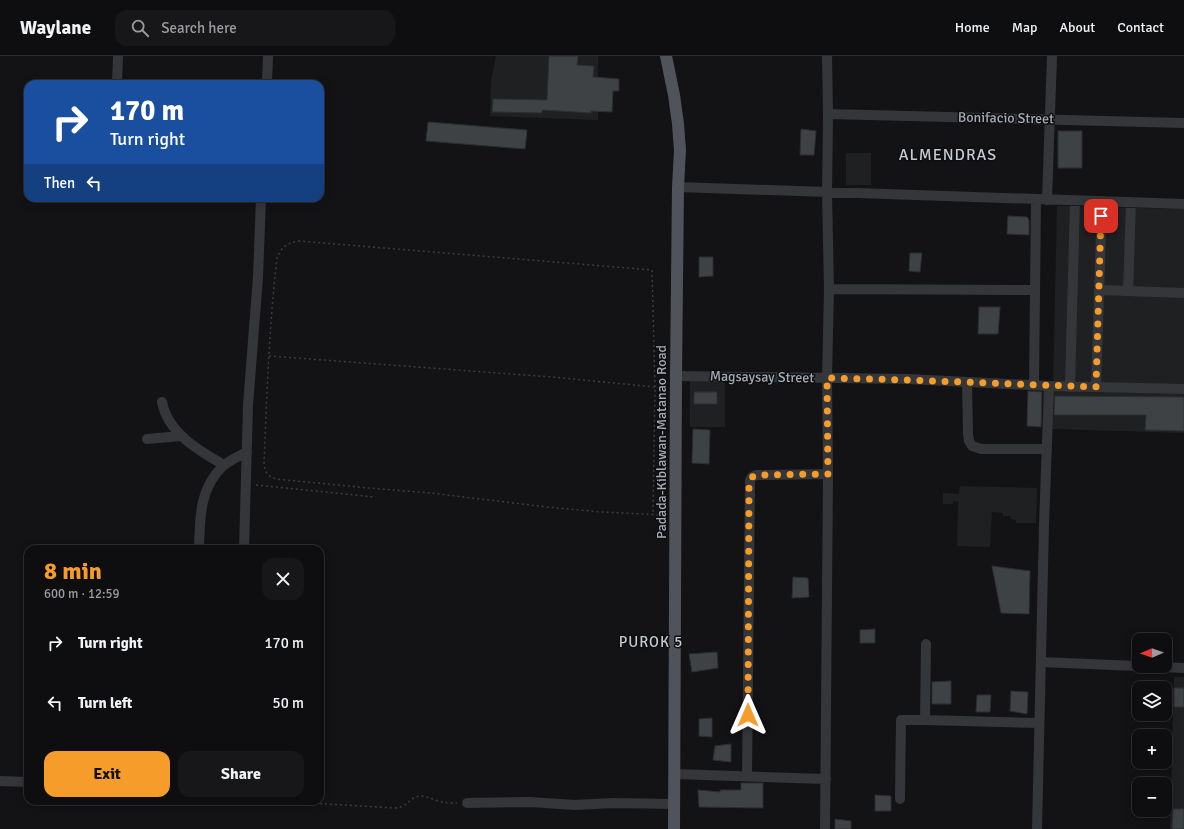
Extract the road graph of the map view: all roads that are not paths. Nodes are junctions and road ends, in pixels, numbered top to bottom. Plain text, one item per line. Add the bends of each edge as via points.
1 (118, 56) edge
2 (268, 56) edge
3 (666, 56) edge
4 (827, 56) edge
5 (1052, 56) edge
6 (117, 80) edge
7 (267, 80) edge
8 (828, 114) junction
9 (1049, 119) junction
10 (1184, 123) edge
11 (678, 187) junction
12 (827, 193) junction
13 (1036, 199) junction
14 (1047, 200) junction
15 (1075, 201) junction
16 (1102, 201) junction
17 (261, 202) edge
18 (1131, 202) junction
19 (1184, 204) edge
20 (829, 290) junction
21 (1035, 290) junction
22 (1099, 290) junction
23 (1128, 291) junction
24 (1184, 293) edge
25 (676, 376) junction
26 (827, 378) junction
27 (968, 382) junction
28 (1034, 385) junction
29 (1049, 386) junction
30 (1070, 386) junction
31 (1096, 387) junction
32 (1184, 389) edge
33 (162, 402) dead end
34 (182, 436) junction
35 (147, 439) dead end
36 (1047, 449) junction
37 (247, 452) junction
38 (224, 466) junction
39 (828, 474) junction
40 (199, 545) edge
41 (244, 545) edge
42 (926, 644) dead end
43 (1042, 662) junction
44 (1184, 668) edge
45 (924, 720) junction
46 (1039, 723) junction
47 (675, 774) junction
48 (747, 776) junction
49 (826, 779) junction
50 (0, 781) edge
51 (24, 782) edge
52 (900, 799) dead end
53 (467, 803) road end
54 (674, 804) junction
55 (674, 829) edge
56 (825, 829) edge
57 (1037, 829) edge

1 - 6 street
2 - 7 street
3 - 11 main road, Padada-Kiblawan-Matanao Road via 678,124
4 - 8 street
5 - 9 street
8 - 9 street, Bonifacio Street
8 - 12 street
9 - 10 street, Bonifacio Street
9 - 14 street
11 - 12 street
11 - 25 main road, Padada-Kiblawan-Matanao Road
12 - 13 street
12 - 20 street
13 - 14 street
13 - 21 street
14 - 15 street
15 - 16 street
15 - 30 street
16 - 18 street
16 - 22 street
17 - 37 street
18 - 19 street
18 - 23 street
20 - 21 street
20 - 26 street
21 - 28 street
22 - 23 street
22 - 31 street
23 - 24 street
25 - 26 street, Magsaysay Street
25 - 47 main road, Padada-Kiblawan-Matanao Road
26 - 27 street, Magsaysay Street
26 - 39 street
27 - 28 street, Magsaysay Street
27 - 36 street via 968,434 972,446 981,449
28 - 29 street, Magsaysay Street
29 - 30 street, Magsaysay Street
29 - 36 street
30 - 31 street, Magsaysay Street
31 - 32 street, Magsaysay Street
33 - 34 street via 168,421
34 - 35 street
34 - 38 street
36 - 43 street
37 - 38 street
37 - 41 street
38 - 40 street via 207,487 202,499
39 - 48 street via 756,475 750,480
39 - 49 street
42 - 45 street
43 - 44 street
43 - 46 street
45 - 46 street
45 - 52 street via 901,720
46 - 57 street
47 - 48 street
47 - 54 main road, Padada-Kiblawan-Matanao Road
48 - 49 street
49 - 56 street
50 - 51 street
53 - 54 street
54 - 55 main road, Padada-Kiblawan-Matanao Road

